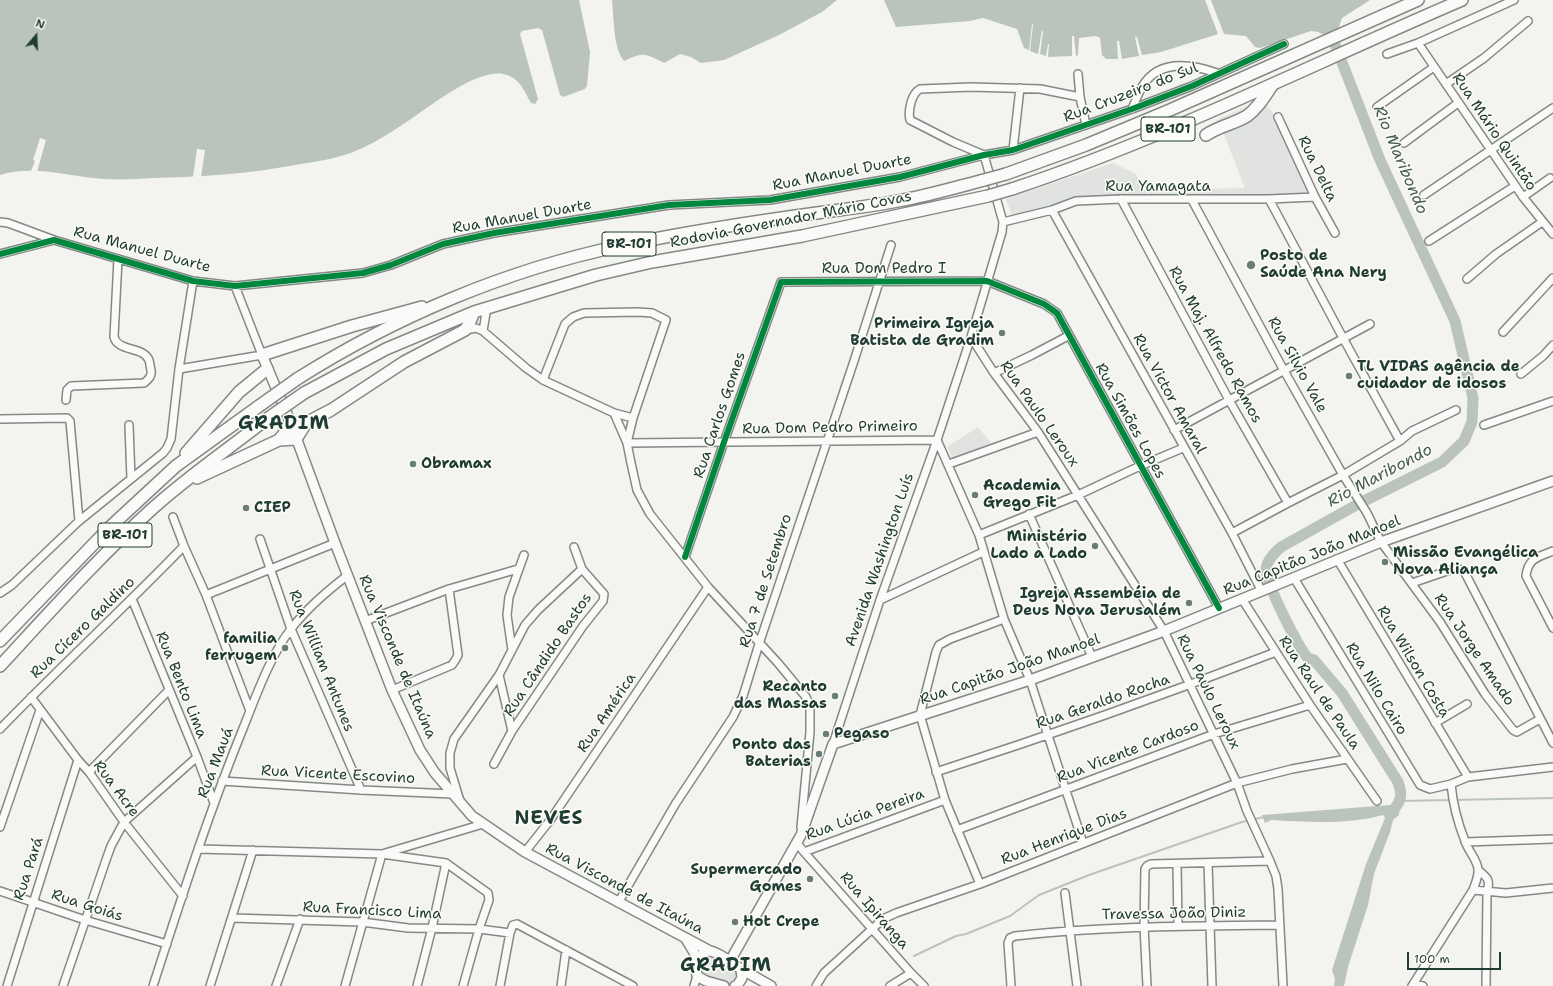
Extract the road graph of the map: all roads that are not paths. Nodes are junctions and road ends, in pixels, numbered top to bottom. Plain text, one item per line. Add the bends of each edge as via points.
1 (1418, 0) edge
2 (1462, 0) edge
3 (1514, 0) edge
4 (1528, 21) dead end
5 (1418, 42) junction
6 (1284, 44) dead end
7 (1387, 54) dead end
8 (1434, 67) junction
9 (1217, 73) junction
10 (1078, 74) dead end
11 (1273, 84) junction
12 (1446, 84) junction
13 (1020, 88) junction
14 (1080, 97) junction
15 (1458, 102) junction
16 (1377, 108) dead end
17 (1553, 108) edge
18 (1132, 109) junction
19 (1278, 117) dead end
20 (1086, 125) junction
21 (1206, 135) dead end
22 (1404, 143) dead end
23 (1013, 150) junction
24 (1490, 151) junction
25 (984, 155) junction
26 (1550, 178) dead end
27 (1515, 186) junction
28 (1424, 195) dead end
29 (1315, 197) junction
30 (1523, 197) junction
31 (1121, 199) junction
32 (1269, 199) junction
33 (1192, 200) junction
34 (1052, 210) junction
35 (0, 222) edge
36 (1003, 222) junction
37 (1542, 222) junction
38 (1335, 233) dead end
39 (1553, 234) edge
40 (54, 240) junction
41 (1429, 241) dead end
42 (891, 245) dead end
43 (0, 254) edge
44 (118, 259) junction
45 (1553, 278) edge
46 (1467, 279) dead end
47 (193, 281) junction
48 (987, 281) junction
49 (781, 282) joint
50 (878, 282) junction
51 (235, 286) junction
52 (439, 304) junction
53 (487, 307) junction
54 (474, 312) junction
55 (1370, 324) dead end
56 (465, 330) junction
57 (484, 332) junction
58 (1503, 332) dead end
59 (1068, 336) junction
60 (971, 337) junction
61 (1342, 338) junction
62 (1553, 345) edge
63 (262, 355) junction
64 (179, 368) junction
65 (267, 369) junction
66 (1284, 369) junction
67 (994, 373) junction
68 (1521, 374) dead end
69 (543, 380) junction
70 (66, 400) dead end
71 (1229, 400) junction
72 (1553, 401) edge
73 (1456, 410) dead end
74 (614, 413) junction
75 (633, 418) junction
76 (0, 419) edge
77 (290, 421) junction
78 (306, 423) junction
79 (129, 424) dead end
80 (1484, 425) dead end
81 (1174, 430) junction
82 (1038, 432) junction
83 (296, 439) junction
84 (279, 440) junction
85 (937, 440) junction
86 (1400, 441) junction
87 (724, 442) junction
88 (826, 442) junction
89 (627, 443) junction
90 (1184, 448) junction
91 (949, 464) junction
92 (176, 466) junction
93 (1140, 466) junction
94 (1343, 475) junction
95 (131, 479) junction
96 (1553, 481) edge
97 (177, 487) junction
98 (1078, 495) junction
99 (1288, 503) junction
100 (1029, 514) junction
101 (173, 517) dead end
102 (79, 521) junction
103 (1232, 534) junction
104 (979, 535) junction
105 (260, 539) dead end
106 (1381, 542) junction
107 (335, 543) junction
108 (184, 546) junction
109 (574, 547) dead end
110 (1553, 551) edge
111 (983, 552) junction
112 (524, 555) dead end
113 (685, 557) junction
114 (1337, 559) junction
115 (518, 568) junction
116 (582, 569) junction
117 (271, 570) junction
118 (348, 574) junction
119 (1294, 578) junction
120 (1412, 583) junction
121 (708, 587) junction
122 (1268, 588) junction
123 (449, 589) junction
124 (0, 593) edge
125 (206, 595) junction
126 (1242, 598) junction
127 (132, 599) junction
128 (880, 600) junction
129 (1219, 608) junction
130 (1004, 619) junction
131 (365, 621) junction
132 (1553, 628) edge
133 (291, 629) junction
134 (1164, 631) junction
135 (0, 641) edge
136 (759, 644) junction
137 (512, 650) junction
138 (1276, 652) junction
139 (1092, 657) junction
140 (0, 666) edge
141 (499, 675) junction
142 (1030, 680) junction
143 (1190, 685) junction
144 (170, 690) junction
145 (392, 690) junction
146 (31, 697) junction
147 (1467, 704) dead end
148 (1310, 705) junction
149 (40, 710) junction
150 (250, 711) junction
151 (920, 715) junction
152 (1540, 719) junction
153 (1435, 722) junction
154 (0, 729) edge
155 (512, 731) junction
156 (1214, 734) junction
157 (1047, 736) junction
158 (1553, 743) edge
159 (833, 744) junction
160 (196, 757) junction
161 (1347, 759) junction
162 (78, 760) junction
163 (494, 764) dead end
164 (1553, 767) edge
165 (88, 772) junction
166 (936, 772) junction
167 (1468, 777) junction
168 (222, 781) junction
169 (1237, 783) junction
170 (1451, 784) junction
171 (361, 790) junction
172 (1066, 790) junction
173 (452, 794) junction
174 (945, 800) junction
175 (1377, 801) dead end
176 (214, 803) junction
177 (462, 805) junction
178 (124, 822) junction
179 (483, 824) junction
180 (0, 827) edge
181 (957, 830) junction
182 (799, 839) junction
183 (1553, 839) edge
184 (1465, 842) junction
185 (1083, 844) junction
186 (198, 849) junction
187 (253, 850) junction
188 (525, 852) junction
189 (804, 852) junction
190 (382, 854) junction
191 (1270, 861) junction
192 (446, 863) junction
193 (1208, 863) junction
194 (1176, 864) junction
195 (1478, 870) junction
196 (980, 884) junction
197 (1553, 888) edge
198 (1473, 890) junction
199 (0, 891) edge
200 (1487, 892) junction
201 (1065, 893) dead end
202 (183, 896) junction
203 (32, 902) junction
204 (618, 903) junction
205 (232, 918) junction
206 (300, 919) junction
207 (84, 920) junction
208 (362, 922) junction
209 (1280, 925) junction
210 (1144, 926) junction
211 (1178, 926) junction
212 (1210, 926) junction
213 (432, 928) junction
214 (478, 929) junction
215 (874, 929) junction
216 (1069, 930) junction
217 (510, 933) junction
218 (686, 937) junction
219 (167, 944) junction
220 (566, 950) junction
221 (710, 951) junction
222 (730, 961) junction
223 (696, 963) junction
224 (740, 969) junction
225 (911, 973) junction
226 (697, 976) junction
227 (754, 977) junction
228 (1413, 984) edge
229 (630, 985) edge
230 (7, 986) edge
231 (63, 986) edge
232 (153, 986) edge
233 (210, 986) edge
234 (276, 986) edge
235 (345, 986) edge
236 (417, 986) edge
237 (463, 986) edge
238 (500, 986) edge
239 (561, 986) edge
240 (694, 986) edge
241 (724, 986) edge
242 (736, 986) edge
243 (771, 986) edge
244 (816, 986) edge
245 (890, 986) edge
246 (924, 986) edge
247 (1011, 986) edge
248 (1077, 986) edge
249 (1147, 986) edge
250 (1212, 986) edge
251 (1283, 986) edge
252 (1423, 986) edge
253 (1486, 986) edge

1 - 52 highway, Rodovia Governador Mário Covas / BR-101, bridge via 1170,110 1086,145 1006,174 903,200 735,225 620,246 546,265
2 - 11 highway, Rodovia Governador Mário Covas / BR-101
3 - 5 street
4 - 12 street via 1484,58
5 - 7 street
5 - 8 street, Rua Mário Quintão
6 - 9 street, Rua Cruzeiro do Sul
8 - 12 street, Rua Mário Quintão
8 - 16 street
9 - 18 street, Rua Cruzeiro do Sul via 1192,86
9 - 18 street via 1198,67 1178,65 1164,68 1152,74 1142,86
10 - 14 street
11 - 21 highway via 1259,105 1246,116
11 - 53 highway, Rodovia Governador Mário Covas / BR-101, bridge via 1107,154 988,196 802,236 638,265
12 - 15 street, Rua Mário Quintão
13 - 14 street
13 - 23 street
13 - 25 street via 920,90 914,94 910,120
14 - 20 street
15 - 22 street
15 - 24 street, Rua Mário Quintão
17 - 24 street
18 - 20 street, Rua Cruzeiro do Sul
19 - 29 street, Rua Delta
20 - 23 street, Rua Cruzeiro do Sul
23 - 25 street, Rua Cruzeiro do Sul
24 - 27 street, Rua Mário Quintão
24 - 28 street
25 - 36 street, Avenida Washington Luís
25 - 51 street, Rua Manuel Duarte via 900,177 770,200 668,205 494,233 443,244 391,265 363,273
26 - 30 street
27 - 30 street, Rua Mário Quintão
27 - 41 street
29 - 32 street, Rua Yamagata
29 - 38 street, Rua Delta
30 - 37 street, Rua Mário Quintão
31 - 33 street, Rua Yamagata
31 - 34 street, Rua Yamagata via 1076,201
31 - 71 street, Rua Maj. Alfredo Ramos
32 - 33 street, Rua Yamagata
32 - 61 street
33 - 66 street, Rua Silvio Vale
34 - 36 street, Rua Yamagata
34 - 81 street, Rua Victor Amaral
35 - 40 street, Rua Manuel Duarte
36 - 48 street, Avenida Washington Luís
37 - 39 street, Rua Mário Quintão
37 - 46 street via 1496,254
40 - 43 street, Rua Manuel Duarte
40 - 44 street, Rua Manuel Duarte
42 - 50 street, Rua 7 de Setembro
44 - 47 street, Rua Manuel Duarte
44 - 70 street via 115,341 146,356 151,373 149,379 144,382 71,386 66,390
45 - 58 street
47 - 51 street, Rua Manuel Duarte
47 - 64 street
48 - 50 street, Rua Dom Pedro I
48 - 59 street, Rua Simões Lopes via 1052,309 1061,319
48 - 60 street, Avenida Washington Luís
49 - 50 street, Rua Dom Pedro I
49 - 87 street, Rua Carlos Gomes
50 - 88 street, Rua 7 de Setembro
51 - 63 street, Rua Visconde de Itaúna
52 - 63 highway via 374,320
52 - 92 highway, Rodovia Governador Mário Covas / BR-101, bridge via 333,357
53 - 54 highway, Rodovia Governador Mário Covas / BR-101
53 - 57 street
54 - 56 highway
54 - 97 highway, Rodovia Governador Mário Covas / BR-101, bridge via 386,349 304,394
55 - 61 street
56 - 57 street via 476,328
56 - 78 highway via 404,362 331,410
57 - 69 street
59 - 67 street
59 - 93 street, Rua Simões Lopes
60 - 67 street, Rua Paulo Leroux
60 - 85 street, Avenida Washington Luís
61 - 66 street
61 - 86 street
62 - 68 street
63 - 64 street
63 - 65 main road, Rua Visconde de Itaúna
64 - 95 street via 171,439 163,453
65 - 77 main road, Rua Visconde de Itaúna
65 - 92 highway via 238,392
66 - 71 street
66 - 94 street, Rua Silvio Vale
67 - 82 street, Rua Paulo Leroux
69 - 74 street
69 - 75 street via 565,324 573,317 584,314 652,313 666,320
71 - 81 street
71 - 99 street, Rua Maj. Alfredo Ramos
72 - 80 street
73 - 86 street via 1412,431
74 - 75 street
74 - 89 street
75 - 89 street
76 - 102 street via 66,418 70,421
77 - 78 highway
77 - 83 main road, Rua Visconde de Itaúna
77 - 84 highway
78 - 83 highway
79 - 95 street
81 - 90 street, Rua Victor Amaral
82 - 91 street
82 - 98 street, Rua Paulo Leroux
83 - 84 highway
83 - 107 main road, Rua Visconde de Itaúna
84 - 97 highway
85 - 88 street, Rua Dom Pedro Primeiro
85 - 91 street
85 - 128 street, Avenida Washington Luís
86 - 94 street
87 - 88 street, Rua Dom Pedro Primeiro
87 - 89 street, Rua Dom Pedro Primeiro
87 - 113 street, Rua Carlos Gomes
88 - 136 street, Rua 7 de Setembro
89 - 113 street via 637,490 650,514
90 - 93 street
90 - 103 street, Rua Victor Amaral
91 - 104 street
92 - 135 highway, Rodovia Governador Mário Covas / BR-101 via 109,528
93 - 98 street
93 - 129 street, Rua Simões Lopes
94 - 99 street
94 - 106 street, Rua Silvio Vale
95 - 102 street
96 - 106 main road, Rua Capitão João Manoel
97 - 140 highway, Rodovia Governador Mário Covas / BR-101 via 127,533
98 - 100 street
98 - 134 street, Rua Paulo Leroux
99 - 103 street
100 - 104 street
100 - 139 street
101 - 108 street
102 - 124 street via 12,585
103 - 122 street, Rua Victor Amaral
104 - 111 street
105 - 117 street, Rua William Antunes
106 - 114 main road, Rua Capitão João Manoel
106 - 120 street, Rua Jorge Amado
107 - 117 street
107 - 118 main road, Rua Visconde de Itaúna
108 - 125 street
108 - 127 street, Rua Cícero Galdino
109 - 116 street
110 - 132 street via 1531,562 1526,576
111 - 128 street
111 - 130 street
112 - 115 street
113 - 121 street
114 - 119 main road, Rua Capitão João Manoel
114 - 153 street, Rua Wilson Costa
115 - 123 street
115 - 137 street via 509,597 507,615
116 - 137 street, Rua Cândido Bastos via 525,624
116 - 155 street, Rua Cândido Bastos via 604,597
117 - 125 street
117 - 133 street, Rua William Antunes
118 - 131 main road, Rua Visconde de Itaúna
118 - 133 street, Rua Mauá via 312,604
119 - 122 main road, Rua Capitão João Manoel
119 - 170 street, Rua Nilo Cairo via 1416,780 1420,785 1430,789
120 - 152 street, Rua Jorge Amado via 1485,694 1513,730 1522,730
120 - 152 street via 1456,568 1464,571
121 - 136 street
121 - 188 street, Rua América via 551,819
122 - 126 main road, Rua Capitão João Manoel
123 - 131 street
123 - 145 street via 458,655 456,659 452,665
125 - 150 street
126 - 129 main road, Rua Capitão João Manoel
126 - 138 street, Rua Raul de Paula
127 - 144 street, Rua Bento Lima
127 - 146 street, Rua Cícero Galdino
128 - 159 street, Avenida Washington Luís
129 - 134 main road, Rua Capitão João Manoel
130 - 142 street
130 - 151 street via 939,645
131 - 145 main road, Rua Visconde de Itaúna
133 - 150 street, Rua Mauá via 281,643
133 - 171 street, Rua William Antunes
134 - 139 main road, Rua Capitão João Manoel
134 - 143 street, Rua Paulo Leroux
136 - 182 street via 802,691 810,706 810,732
136 - 204 street, Rua 7 de Setembro via 743,696 733,717 676,803
137 - 141 street, Rua Cândido Bastos
138 - 143 street, Rua Geraldo Rocha
138 - 148 street, Rua Raul de Paula
139 - 142 main road, Rua Capitão João Manoel
141 - 155 street, Rua Cândido Bastos
141 - 177 street, Rua Cândido Bastos via 454,739 450,753 450,768
142 - 151 main road, Rua Capitão João Manoel
142 - 157 street
143 - 156 street, Rua Paulo Leroux
143 - 157 street, Rua Geraldo Rocha
144 - 160 street, Rua Bento Lima
144 - 165 street
145 - 173 main road, Rua Visconde de Itaúna via 420,750
146 - 149 street, Rua Acre
146 - 154 street, Rua Cícero Galdino
147 - 153 street
148 - 156 street, Rua Vicente Cardoso
148 - 161 street, Rua Raul de Paula
149 - 162 street, Rua Acre
149 - 180 street
150 - 168 street, Rua Mauá
151 - 159 main road, Rua Capitão João Manoel
151 - 166 street
152 - 158 street
153 - 167 street, Rua Wilson Costa
155 - 163 street, Rua Cândido Bastos
156 - 169 street, Rua Paulo Leroux
156 - 172 street, Rua Vicente Cardoso
157 - 166 street, Rua Geraldo Rocha
157 - 172 street
159 - 182 main road, Avenida Washington Luís
160 - 176 street, Rua Bento Lima
160 - 178 street
161 - 169 street, Rua Henrique Dias
161 - 175 street, Rua Raul de Paula
162 - 165 street, Rua Acre
162 - 203 street, Rua Pará
164 - 167 street, Rua Nilo Cairo
165 - 178 street, Rua Acre
166 - 174 street
167 - 170 street, Rua Nilo Cairo
168 - 171 street, Rua Vicente Escovino
168 - 176 street, Rua Mauá
169 - 185 street, Rua Henrique Dias
169 - 191 street, Rua Paulo Leroux
170 - 184 street via 1453,804
171 - 173 street, Rua Vicente Escovino
172 - 181 street, Rua Vicente Cardoso
172 - 185 street
173 - 177 main road, Rua Visconde de Itaúna
174 - 181 street
174 - 189 street, Rua Lúcia Pereira
176 - 186 street, Rua Mauá
177 - 179 main road, Rua Visconde de Itaúna
178 - 202 street, Rua Acre
178 - 207 street via 111,846
179 - 188 main road, Rua Visconde de Itaúna
179 - 190 street
181 - 196 street
182 - 189 street, Rua Lúcia Pereira
182 - 222 main road, Avenida Washington Luís
183 - 184 street
184 - 195 street
185 - 196 street, Rua Henrique Dias
186 - 187 street
186 - 202 street, Rua Mauá
187 - 190 street
187 - 205 street
188 - 204 main road, Rua Visconde de Itaúna
189 - 215 street, Rua Ipiranga
190 - 192 street
190 - 208 street
191 - 193 street
191 - 209 street, Rua Paulo Leroux via 1276,876
192 - 213 street
192 - 214 street via 488,893
193 - 194 street
193 - 212 street
194 - 210 street via 1147,866
194 - 211 street
195 - 198 street
195 - 200 street via 1486,877 1489,885
196 - 215 street, Rua Henrique Dias via 896,913 883,919
197 - 200 street via 1506,893
198 - 200 street
198 - 228 street
199 - 203 street, Rua Goiás
200 - 253 street
201 - 216 street
202 - 219 street, Rua Mauá
203 - 207 street, Rua Goiás
203 - 230 street, Rua Pará
204 - 218 main road, Rua Visconde de Itaúna
205 - 206 street, Rua Francisco Lima
205 - 233 street
206 - 208 street, Rua Francisco Lima
206 - 234 street
207 - 219 street, Rua Goiás
207 - 231 street
208 - 213 street, Rua Francisco Lima via 408,928
208 - 235 street
209 - 212 street, Travessa João Diniz
209 - 251 street, Rua Paulo Leroux
210 - 211 street, Travessa João Diniz
210 - 216 street, Travessa João Diniz
210 - 249 street
211 - 212 street, Travessa João Diniz
212 - 250 street
213 - 214 street, Rua Francisco Lima
213 - 236 street
214 - 217 street, Rua Francisco Lima
214 - 237 street
215 - 225 street, Rua Ipiranga
215 - 244 street, Rua Henrique Dias via 824,973
216 - 247 street, Travessa João Diniz via 1010,938 1008,943
216 - 248 street
217 - 220 street via 517,924
217 - 238 street
218 - 221 main road, Rua Visconde de Itaúna
218 - 223 main road
219 - 232 street, Rua Mauá
220 - 229 street
220 - 239 street
221 - 222 main road, Rua Visconde de Itaúna
221 - 223 main road via 700,956
222 - 224 main road, Rua Visconde de Itaúna
223 - 226 main road
224 - 227 main road
224 - 242 main road via 742,978
225 - 245 street
225 - 246 street, Rua Ipiranga
226 - 240 street
226 - 241 main road
227 - 242 main road
227 - 243 main road
228 - 252 street

